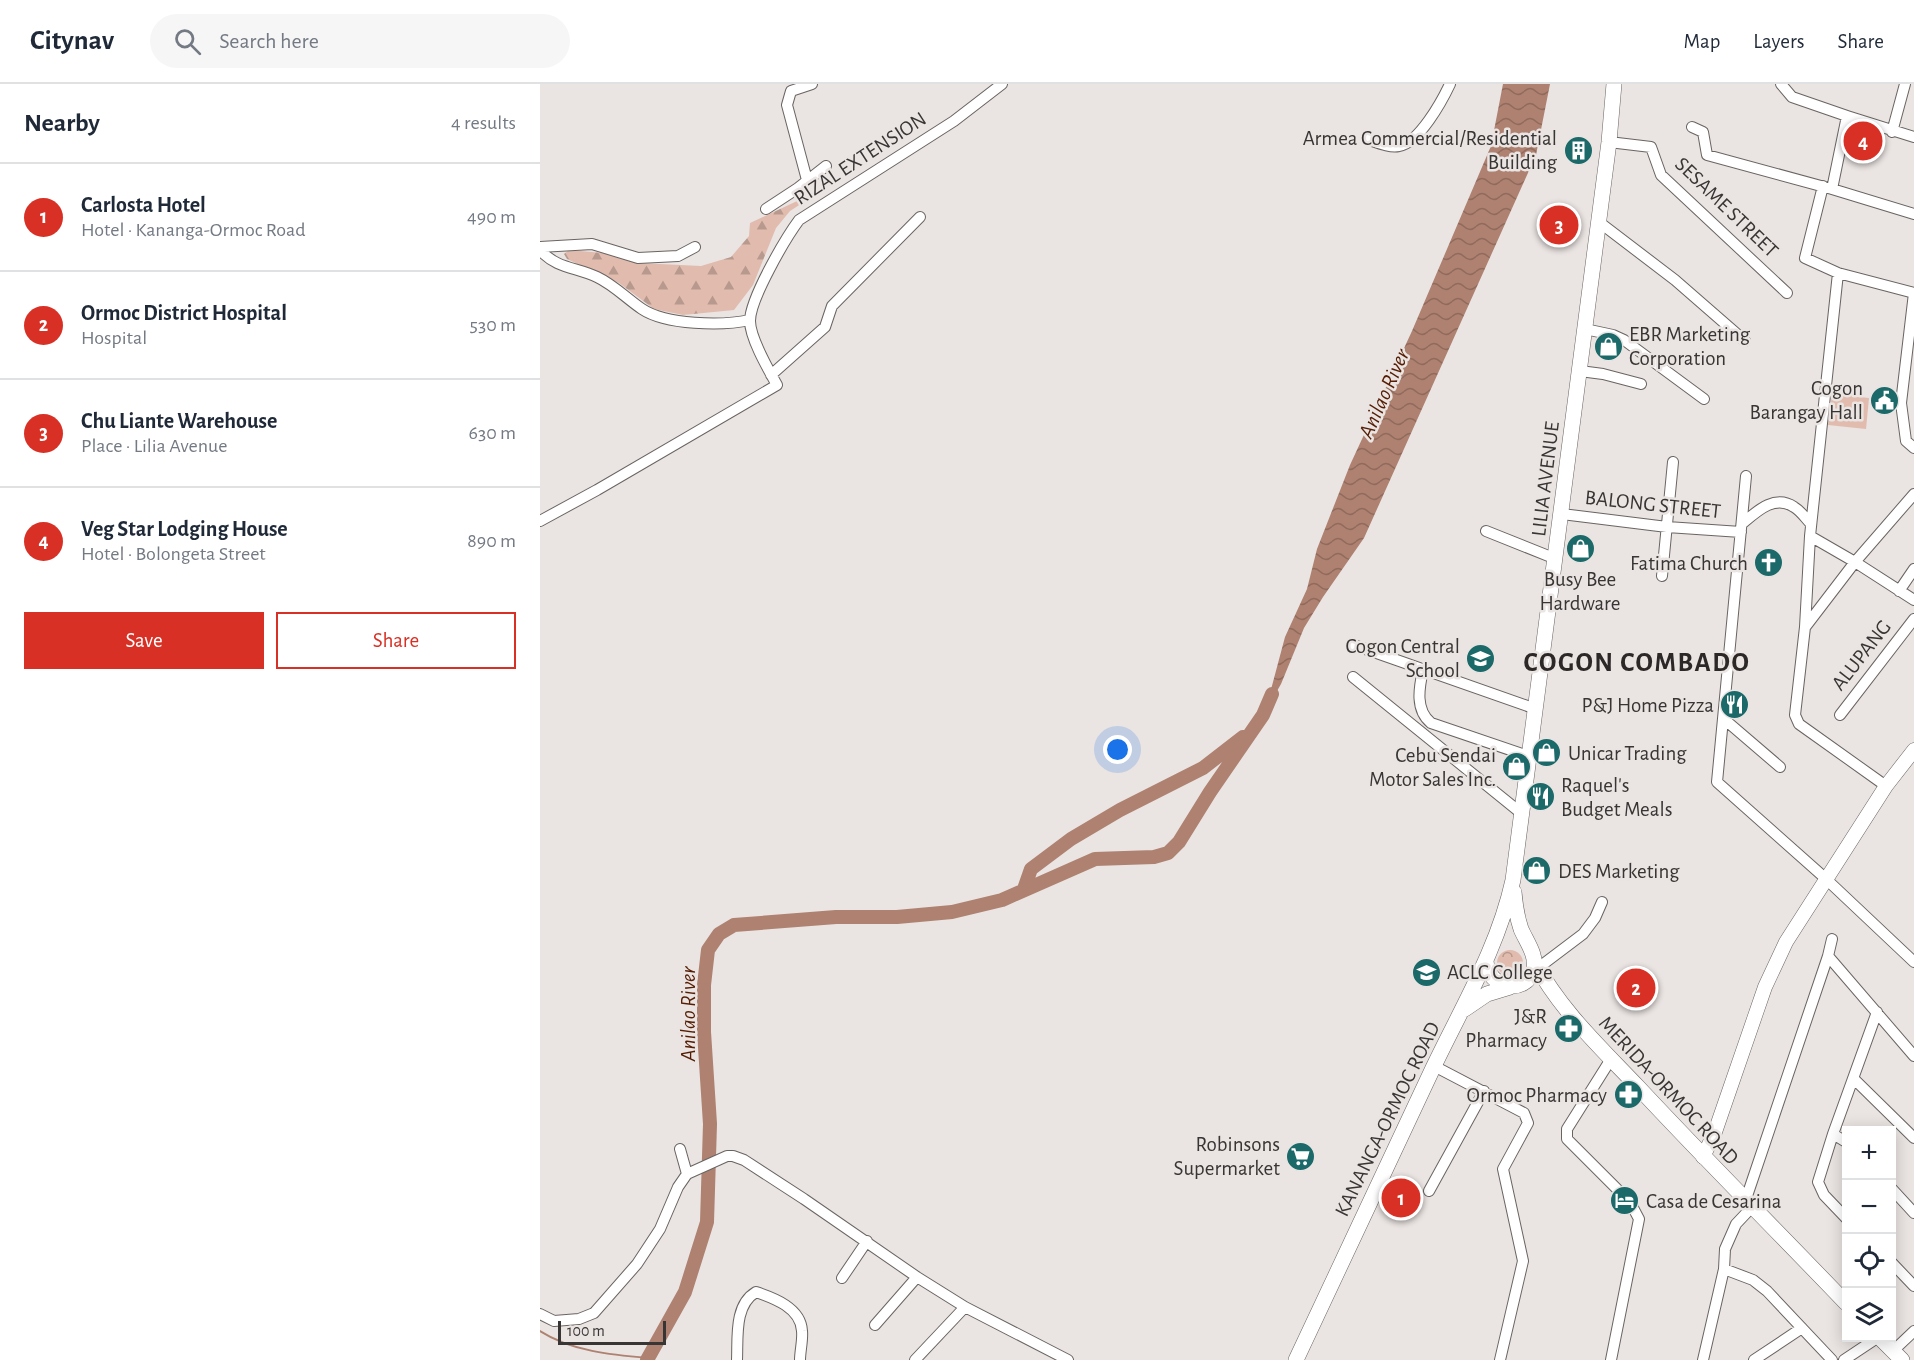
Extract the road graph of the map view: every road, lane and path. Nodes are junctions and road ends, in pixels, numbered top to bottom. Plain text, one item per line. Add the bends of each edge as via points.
1 (812, 84) edge
2 (1002, 84) edge
3 (1450, 84) edge
4 (1614, 84) edge
5 (1781, 84) edge
6 (1905, 84) edge
7 (1847, 116) junction
8 (1692, 127) dead end
9 (1892, 132) junction
10 (1914, 137) edge
11 (1366, 139) dead end
12 (1610, 141) junction
13 (826, 166) dead end
14 (807, 180) junction
15 (1828, 188) junction
16 (766, 209) dead end
17 (1914, 214) edge
18 (920, 216) dead end
19 (1599, 222) junction
20 (695, 247) dead end
21 (540, 249) edge
22 (1838, 273) junction
23 (1787, 293) dead end
24 (1914, 293) edge
25 (750, 320) junction
26 (1585, 329) junction
27 (1745, 341) dead end
28 (1910, 349) edge
29 (1580, 371) junction
30 (774, 380) junction
31 (1641, 384) dead end
32 (1704, 399) dead end
33 (1914, 448) edge
34 (1673, 462) dead end
35 (1746, 476) dead end
36 (1914, 494) edge
37 (1562, 513) junction
38 (540, 521) edge
39 (1811, 524) junction
40 (1667, 527) junction
41 (1742, 527) junction
42 (1486, 531) dead end
43 (1810, 536) junction
44 (1556, 559) junction
45 (1856, 562) junction
46 (1914, 569) edge
47 (1662, 576) dead end
48 (1899, 591) junction
49 (1914, 600) edge
50 (1914, 619) edge
51 (1805, 627) junction
52 (1351, 644) dead end
53 (1423, 670) junction
54 (1353, 677) dead end
55 (1536, 709) junction
56 (1840, 715) dead end
57 (1724, 719) junction
58 (1914, 750) edge
59 (1528, 756) junction
60 (1780, 767) dead end
61 (1886, 786) junction
62 (1521, 813) junction
63 (1825, 878) junction
64 (1513, 880) junction
65 (1602, 902) dead end
66 (1832, 939) dead end
67 (1494, 944) junction
68 (1828, 956) junction
69 (1534, 959) junction
70 (1486, 961) junction
71 (1914, 962) edge
72 (1514, 986) junction
73 (1564, 1008) junction
74 (1877, 1012) junction
75 (1461, 1013) junction
76 (1914, 1056) edge
77 (1611, 1059) junction
78 (1434, 1066) junction
79 (1854, 1079) junction
80 (1484, 1091) junction
81 (1833, 1134) junction
82 (1914, 1138) edge
83 (1842, 1140) edge
84 (680, 1149) dead end
85 (1703, 1157) junction
86 (687, 1174) junction
87 (1429, 1191) dead end
88 (1896, 1193) edge
89 (1750, 1203) junction
90 (1914, 1213) edge
91 (1842, 1214) edge
92 (867, 1241) junction
93 (1896, 1267) edge
94 (1724, 1269) junction
95 (917, 1277) junction
96 (842, 1278) dead end
97 (1914, 1286) edge
98 (1842, 1299) edge
99 (965, 1307) junction
100 (540, 1314) edge
101 (875, 1325) dead end
102 (1802, 1328) junction
103 (1914, 1331) edge
104 (1872, 1342) edge
105 (1883, 1342) edge
106 (1898, 1355) edge
107 (737, 1360) edge
108 (800, 1360) edge
109 (915, 1360) edge
110 (1068, 1360) edge
111 (1296, 1360) edge
112 (1500, 1360) edge
113 (1611, 1360) edge
114 (1702, 1360) edge
115 (1754, 1360) edge
116 (1832, 1360) edge
117 (1844, 1360) edge

1 - 14 street via 791,91 787,105
2 - 25 street, RIZAL EXTENSION via 954,121 799,220 784,241
3 - 11 street via 1425,125 1407,143 1394,146
4 - 12 highway, LILIA AVENUE
5 - 7 street via 1792,97
6 - 9 street
7 - 9 street
7 - 15 street
8 - 15 street via 1703,132 1707,155
9 - 10 street
12 - 19 highway, LILIA AVENUE
12 - 23 street, SESAME STREET via 1651,147 1661,175
13 - 14 street
14 - 16 street
15 - 17 street
15 - 22 street via 1805,258
18 - 30 street via 832,306 825,327
19 - 26 highway, LILIA AVENUE
19 - 27 street via 1675,280
20 - 21 street via 678,256 638,258 592,244
21 - 25 street via 549,260 596,277 644,310 663,318 739,323
22 - 24 street
22 - 39 street
24 - 28 street
25 - 30 street
26 - 29 highway, LILIA AVENUE
26 - 32 street via 1624,340
28 - 33 street via 1901,414 1906,441
29 - 31 street
29 - 37 highway, LILIA AVENUE
30 - 38 street
34 - 40 street
35 - 41 street
36 - 45 street
37 - 40 street, BALONG STREET
37 - 44 highway, LILIA AVENUE
39 - 41 street via 1793,506 1775,502 1761,507
39 - 43 street
40 - 41 street, BALONG STREET
40 - 47 street
41 - 57 street
42 - 44 street
43 - 45 street
43 - 51 street
44 - 55 highway, LILIA AVENUE
45 - 48 street
45 - 51 street
46 - 48 street
48 - 49 street
50 - 56 street, ALUPANG
51 - 61 street via 1796,715 1799,724
52 - 53 street
53 - 55 street
53 - 59 street via 1420,699 1426,719
54 - 62 street
55 - 59 highway, LILIA AVENUE
57 - 60 street
57 - 63 street via 1717,783
58 - 61 main road
59 - 62 highway, LILIA AVENUE
61 - 63 main road
62 - 64 highway, LILIA AVENUE
63 - 71 street
63 - 85 main road via 1786,942 1765,987
64 - 67 highway
64 - 69 highway, MERIDA-ORMOC ROAD via 1518,919
65 - 69 street via 1583,934
66 - 68 street
67 - 69 highway via 1513,938 1525,943
67 - 70 highway
68 - 74 street
68 - 89 street
69 - 72 highway via 1528,979
69 - 73 highway, MERIDA-ORMOC ROAD
70 - 72 highway via 1495,981
70 - 75 highway, KANANGA-ORMOC ROAD
72 - 73 highway, MERIDA-ORMOC ROAD via 1544,992
72 - 75 highway via 1479,998
73 - 77 highway, MERIDA-ORMOC ROAD
74 - 76 street
74 - 79 street
75 - 78 highway, KANANGA-ORMOC ROAD
77 - 85 highway, MERIDA-ORMOC ROAD
77 - 113 street via 1567,1129 1567,1139 1630,1202 1639,1219
78 - 80 street
78 - 111 highway, KANANGA-ORMOC ROAD
79 - 81 street
79 - 82 street
80 - 87 street
80 - 112 street via 1524,1113 1528,1124 1503,1169 1523,1261
81 - 83 street
81 - 91 street via 1818,1182 1824,1195
84 - 86 street
85 - 89 highway, MERIDA-ORMOC ROAD
86 - 92 street via 721,1157 734,1156
86 - 100 street via 660,1229 637,1264 594,1313 554,1321
88 - 90 street
89 - 94 street via 1725,1249
89 - 98 highway, MERIDA-ORMOC ROAD
92 - 95 street
92 - 96 street
93 - 97 street
94 - 102 street via 1753,1280
94 - 114 street
95 - 99 street
95 - 101 street
99 - 109 street
99 - 110 street
102 - 115 street
102 - 116 street
103 - 106 street
104 - 117 street
105 - 106 highway
107 - 108 street via 738,1319 748,1297 756,1292 778,1300 793,1312 802,1328

